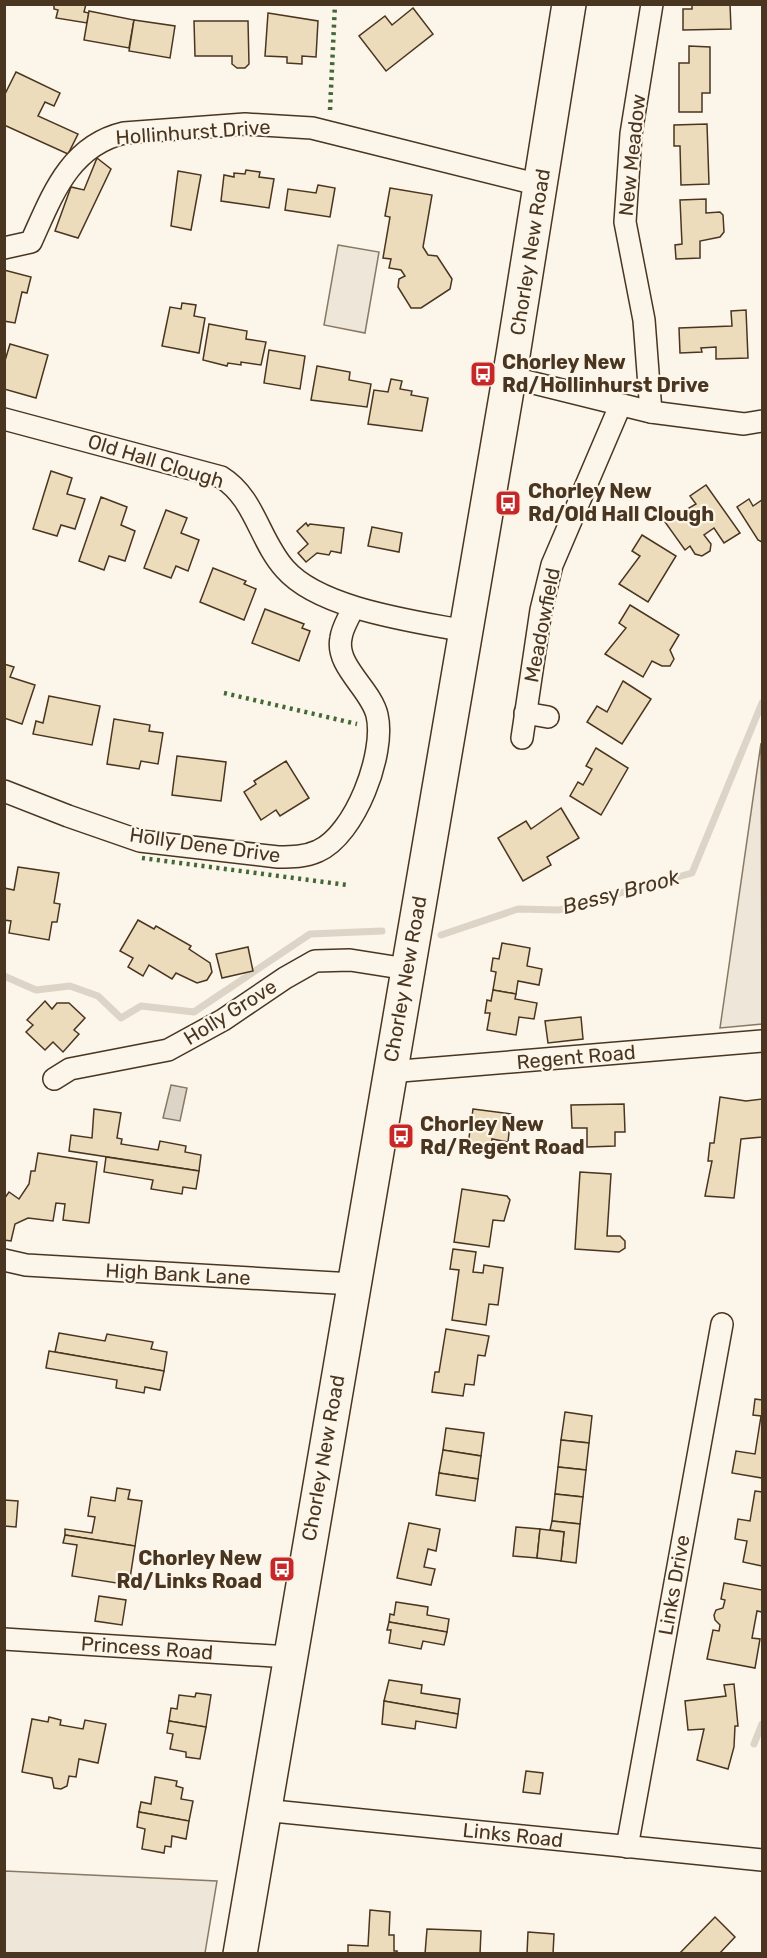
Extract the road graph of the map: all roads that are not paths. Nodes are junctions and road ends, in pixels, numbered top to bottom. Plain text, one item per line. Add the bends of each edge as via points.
1 (569, 4) edge
2 (652, 4) edge
3 (540, 185) junction
4 (4, 249) edge
5 (509, 377) junction
6 (620, 406) junction
7 (651, 412) junction
8 (4, 419) edge
9 (762, 421) edge
10 (353, 608) junction
11 (465, 631) junction
12 (525, 713) junction
13 (548, 717) dead end
14 (522, 738) dead end
15 (4, 791) edge
16 (407, 969) junction
17 (762, 1041) edge
18 (389, 1072) junction
19 (50, 1082) dead end
20 (4, 1260) edge
21 (353, 1284) junction
22 (722, 1324) dead end
23 (4, 1639) edge
24 (289, 1657) junction
25 (263, 1810) junction
26 (627, 1847) junction
27 (762, 1860) edge
28 (240, 1953) edge

1 - 3 highway, Chorley New Road
2 - 7 street, New Meadow via 631,134 625,222 644,320
3 - 4 street, Hollinhurst Drive via 312,128 245,124 124,133 107,137 83,153 61,177 31,242
3 - 5 highway, Chorley New Road
5 - 6 street
5 - 11 highway, Chorley New Road
6 - 7 street
6 - 12 street, Meadowfield via 552,564
7 - 9 street via 744,424
8 - 10 street, Old Hall Clough via 221,477 241,492 285,570
10 - 11 street, Old Hall Clough
10 - 15 street, Holly Dene Drive via 340,645 377,715 377,749 362,798 349,824 318,852 278,857 140,841
11 - 16 highway, Chorley New Road
12 - 13 street
12 - 14 street, Meadowfield
16 - 18 highway, Chorley New Road
16 - 19 street, Holly Grove via 350,960 315,961 168,1050 70,1069
17 - 18 street, Regent Road
18 - 21 highway, Chorley New Road
20 - 21 street, High Bank Lane via 26,1265
21 - 24 highway, Chorley New Road
22 - 26 street, Links Drive
23 - 24 street, Princess Road
24 - 25 highway, Chorley New Road
25 - 26 street, Links Road
25 - 28 highway, Chorley New Road
26 - 27 street, Links Road

